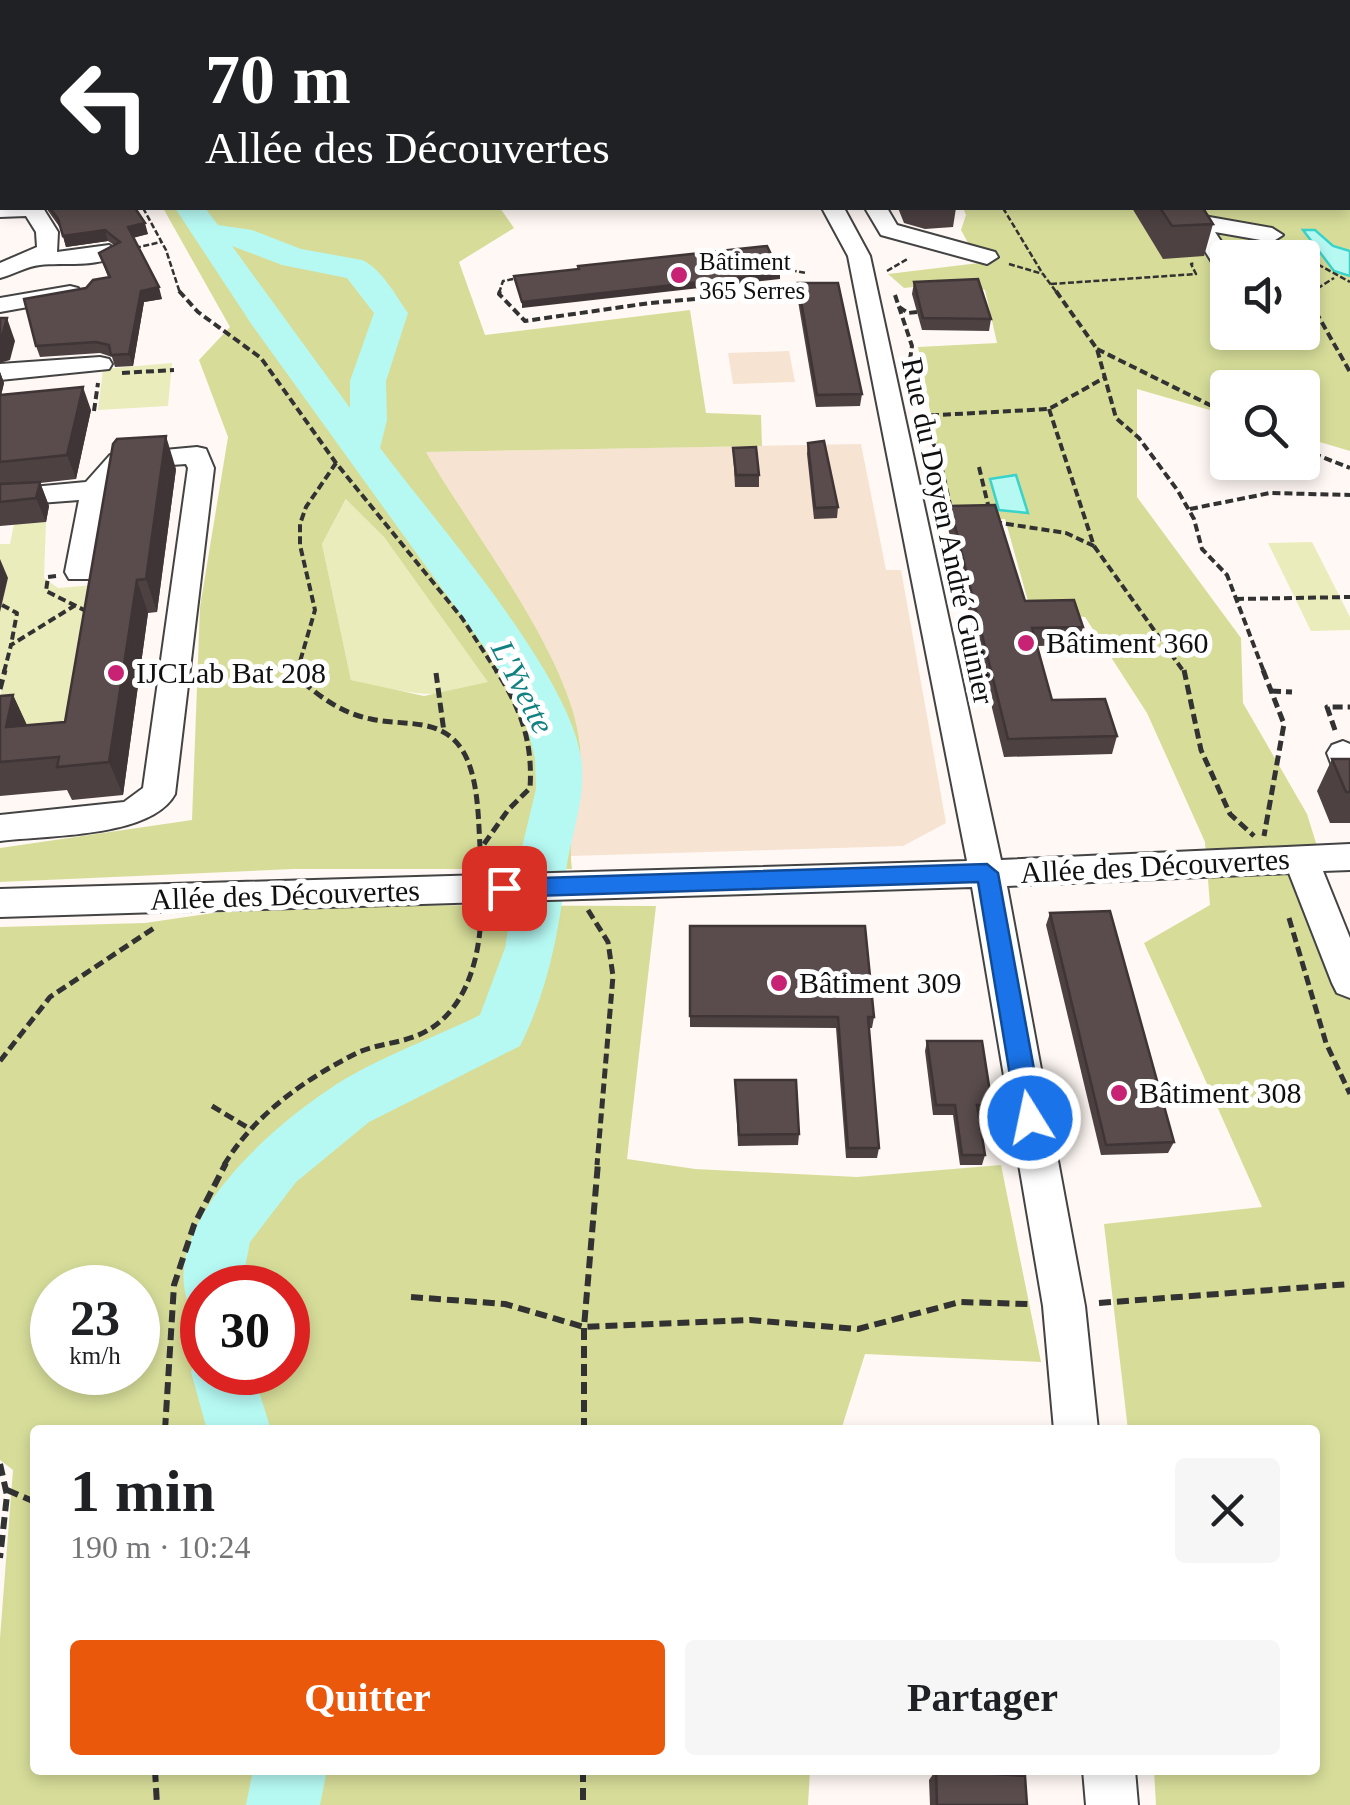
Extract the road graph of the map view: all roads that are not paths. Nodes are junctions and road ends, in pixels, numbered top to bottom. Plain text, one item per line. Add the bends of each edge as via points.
1 (18, 210) edge
2 (33, 210) edge
3 (834, 210) edge
4 (877, 210) edge
5 (1256, 210) edge
6 (4, 211) dead end
7 (1210, 240) edge
8 (120, 250) edge
9 (42, 256) junction
10 (987, 257) road end
11 (0, 271) edge
12 (81, 291) edge
13 (0, 304) edge
14 (99, 369) road end
15 (0, 372) edge
16 (94, 490) junction
17 (0, 498) edge
18 (69, 574) road end
19 (0, 828) edge
20 (1350, 857) edge
21 (1301, 859) junction
22 (987, 873) junction
23 (0, 903) edge
24 (1350, 983) edge
25 (1076, 1425) edge
26 (1109, 1775) edge
27 (1112, 1805) edge

1 - 6 street
2 - 9 street via 47,232 49,248
3 - 22 street, Rue du Doyen André Guinier via 859,256 908,414
4 - 10 street via 888,230
5 - 7 street via 1274,238 1198,222
8 - 9 street
9 - 11 street
12 - 13 street
14 - 15 street
16 - 17 street
16 - 18 street
16 - 19 street via 119,462 196,456 201,468 159,794 132,813
20 - 21 street, Allée des Découvertes
21 - 22 street, Allée des Découvertes
21 - 24 street
22 - 23 street, Allée des Découvertes via 492,897
22 - 25 street, Rue du Doyen André Guinier via 1064,1306
26 - 27 street

